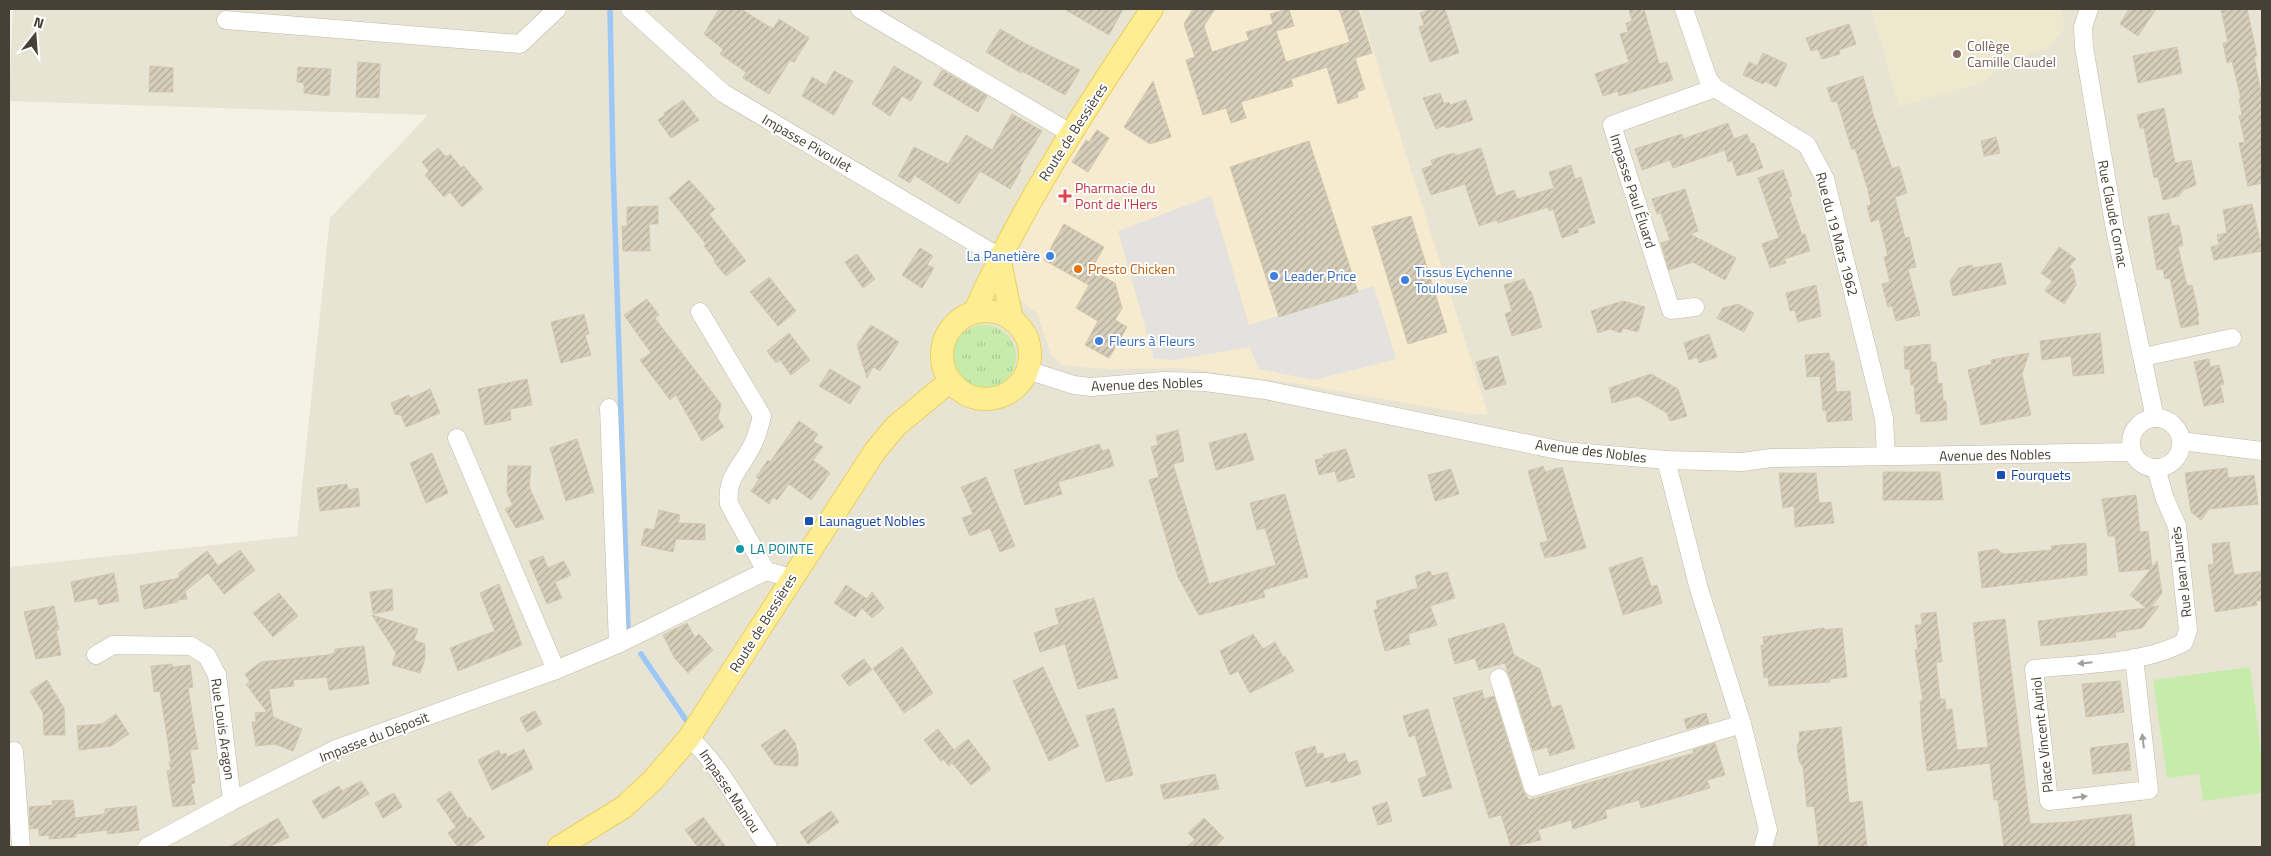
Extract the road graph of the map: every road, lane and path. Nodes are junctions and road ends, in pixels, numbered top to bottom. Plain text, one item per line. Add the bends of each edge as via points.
1 (557, 9) edge
2 (630, 9) edge
3 (860, 9) edge
4 (1152, 9) edge
5 (1684, 9) edge
6 (2089, 9) edge
7 (226, 20) dead end
8 (1715, 88) junction
9 (1072, 134) junction
10 (999, 257) junction
11 (1695, 307) dead end
12 (700, 312) dead end
13 (974, 313) junction
14 (1012, 320) junction
15 (2232, 338) dead end
16 (2143, 357) junction
17 (1027, 370) junction
18 (950, 381) junction
19 (609, 408) dead end
20 (2155, 418) junction
21 (457, 438) dead end
22 (2181, 441) junction
23 (2262, 451) edge
24 (2132, 452) junction
25 (1886, 456) junction
26 (1666, 460) junction
27 (2156, 468) junction
28 (766, 571) junction
29 (792, 578) junction
30 (618, 644) junction
31 (96, 655) dead end
32 (2134, 658) junction
33 (556, 670) junction
34 (1499, 678) dead end
35 (1742, 724) junction
36 (689, 738) junction
37 (14, 751) dead end
38 (232, 801) junction
39 (21, 847) edge
40 (147, 847) edge
41 (559, 847) edge
42 (768, 847) edge
43 (1763, 847) edge

1 - 7 street via 520,44
2 - 10 street, Impasse Pivoulet via 723,94
3 - 9 street
4 - 9 main road, Route de Bessières
5 - 8 street via 1708,79
6 - 16 street, Rue Claude Cornac via 2084,27 2084,47 2114,224
8 - 11 street, Impasse Paul Éluard via 1612,125 1671,310
8 - 25 street, Rue du 19 Mars 1962 via 1808,145 1825,179 1884,418
9 - 10 main road, Route de Bessières
10 - 13 main road, Route de Bessières
10 - 14 main road
12 - 28 street via 762,416 755,440 730,481 727,492 729,504
13 - 14 main road via 1000,314
13 - 18 main road via 950,328 944,341 943,369
14 - 17 main road via 1028,342
15 - 16 street
16 - 20 street, Rue Claude Cornac
17 - 18 main road via 1011,392 985,400 959,391
17 - 26 street, Avenue des Nobles via 1091,387 1163,381 1205,382 1265,390 1563,451
18 - 29 main road, Route de Bessières via 896,426 875,451
19 - 30 street
20 - 22 street via 2172,425
20 - 24 street via 2135,429
21 - 33 street
22 - 23 street
22 - 27 street via 2180,451 2174,460
24 - 25 street, Avenue des Nobles
24 - 27 street via 2144,466
25 - 26 street, Avenue des Nobles via 1770,458 1742,462
26 - 35 street via 1699,589
27 - 32 street, Rue Jean Jaurès via 2177,526 2188,630 2184,642 2172,649
28 - 29 street
28 - 30 street, Impasse du Déposit
29 - 36 main road, Route de Bessières
30 - 33 street, Impasse du Déposit
31 - 38 street, Rue Louis Aragon via 113,645 191,646 207,656 217,676
32 -> 32 street, Place Vincent Auriol via 2034,669 2049,801 2149,790
33 - 38 street, Impasse du Déposit via 336,749
34 - 35 street via 1533,786
35 - 43 street via 1768,830
36 - 41 main road, Route de Bessières via 653,780 624,806
36 - 42 street, Impasse Maniou via 712,764
37 - 39 street
38 - 40 street, Impasse du Déposit

